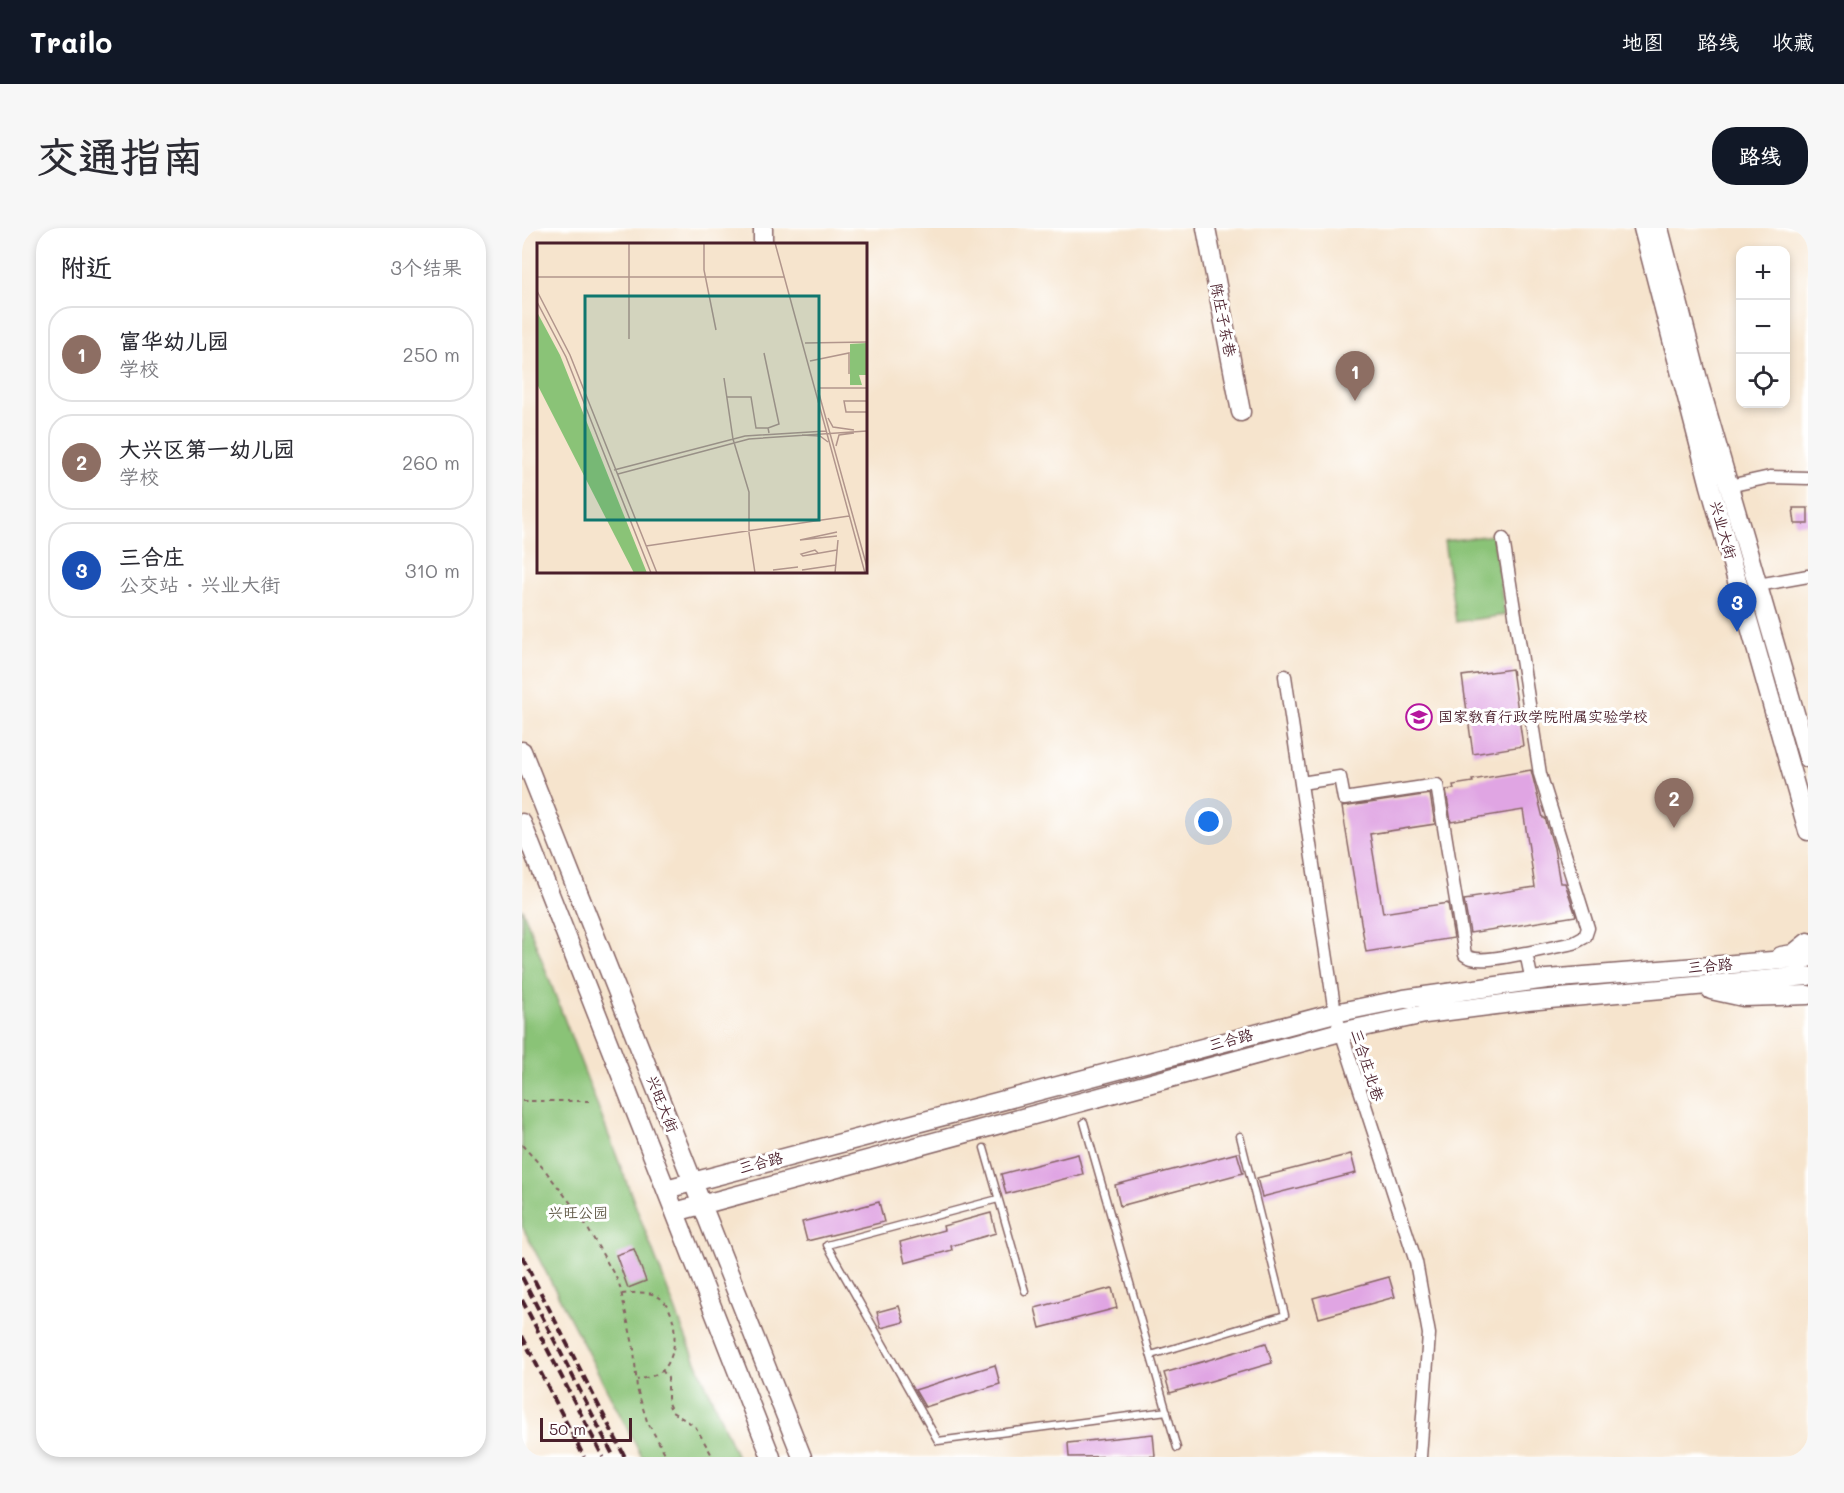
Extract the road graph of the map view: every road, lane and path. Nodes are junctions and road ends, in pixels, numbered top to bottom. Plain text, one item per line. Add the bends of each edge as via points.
1 (1206, 228) edge
2 (1643, 228) edge
3 (1659, 228) edge
4 (1241, 412) dead end
5 (1808, 478) edge
6 (1729, 486) junction
7 (1503, 538) dead end
8 (1808, 576) edge
9 (1758, 585) junction
10 (1285, 676) dead end
11 (1805, 734) edge
12 (522, 751) edge
13 (1808, 758) edge
14 (1301, 783) junction
15 (522, 823) edge
16 (1808, 831) edge
17 (1808, 942) edge
18 (1526, 953) junction
19 (1808, 958) edge
20 (1750, 962) junction
21 (1808, 976) edge
22 (1532, 981) junction
23 (1694, 986) junction
24 (1808, 995) edge
25 (1335, 1012) junction
26 (1340, 1032) junction
27 (522, 1101) edge
28 (588, 1101) dead end
29 (1084, 1122) dead end
30 (1240, 1136) dead end
31 (522, 1145) edge
32 (984, 1148) dead end
33 (692, 1181) junction
34 (666, 1189) junction
35 (999, 1199) junction
36 (701, 1204) junction
37 (675, 1212) junction
38 (1025, 1291) dead end
39 (622, 1294) junction
40 (1151, 1355) junction
41 (662, 1370) junction
42 (637, 1380) junction
43 (1167, 1411) junction
44 (1178, 1448) dead end
45 (667, 1457) edge
46 (713, 1457) edge
47 (771, 1457) edge
48 (801, 1457) edge
49 (1420, 1457) edge

1 - 4 street, 陈庄子东巷
2 - 16 street, 兴业大街 via 1710,486
3 - 6 street, 兴业大街
5 - 6 street via 1770,477
6 - 9 street, 兴业大街
7 - 18 street via 1540,774 1588,928 1585,937 1574,944
8 - 9 street
9 - 11 street, 兴业大街
10 - 14 street, 三合庄北巷
11 - 13 street, 兴业大街
12 - 33 street, 兴旺大街
14 - 18 street via 1340,777 1344,799 1437,785 1464,955 1478,960
14 - 25 street, 三合庄北巷
15 - 34 street, 兴旺大街
17 - 20 street via 1793,954
18 - 22 street
19 - 20 street, 三合路
20 - 22 street, 三合路
21 - 23 street, 三合路
22 - 25 street, 三合路
23 - 24 street via 1743,998
23 - 26 street, 三合路 via 1436,1012
25 - 26 street, 三合庄北巷
25 - 33 street, 三合路
26 - 36 street, 三合路
26 - 49 street, 三合庄北巷 via 1416,1262 1425,1302 1430,1334
27 - 28 path
29 - 40 lane
30 - 40 lane via 1285,1315
31 - 39 path via 580,1215
32 - 35 lane
33 - 34 street, 三合路
33 - 36 street, 兴旺大街
34 - 37 street, 兴旺大街
35 - 38 lane
35 - 43 lane via 827,1245 938,1441
36 - 37 street, 三合路
36 - 48 street, 兴旺大街
37 - 47 street, 兴旺大街
39 - 41 path via 655,1295 671,1313 674,1342
39 - 42 path
40 - 43 lane
41 - 42 path
41 - 46 path via 669,1378 668,1403 672,1412 695,1426
42 - 45 path via 646,1421
43 - 44 lane

